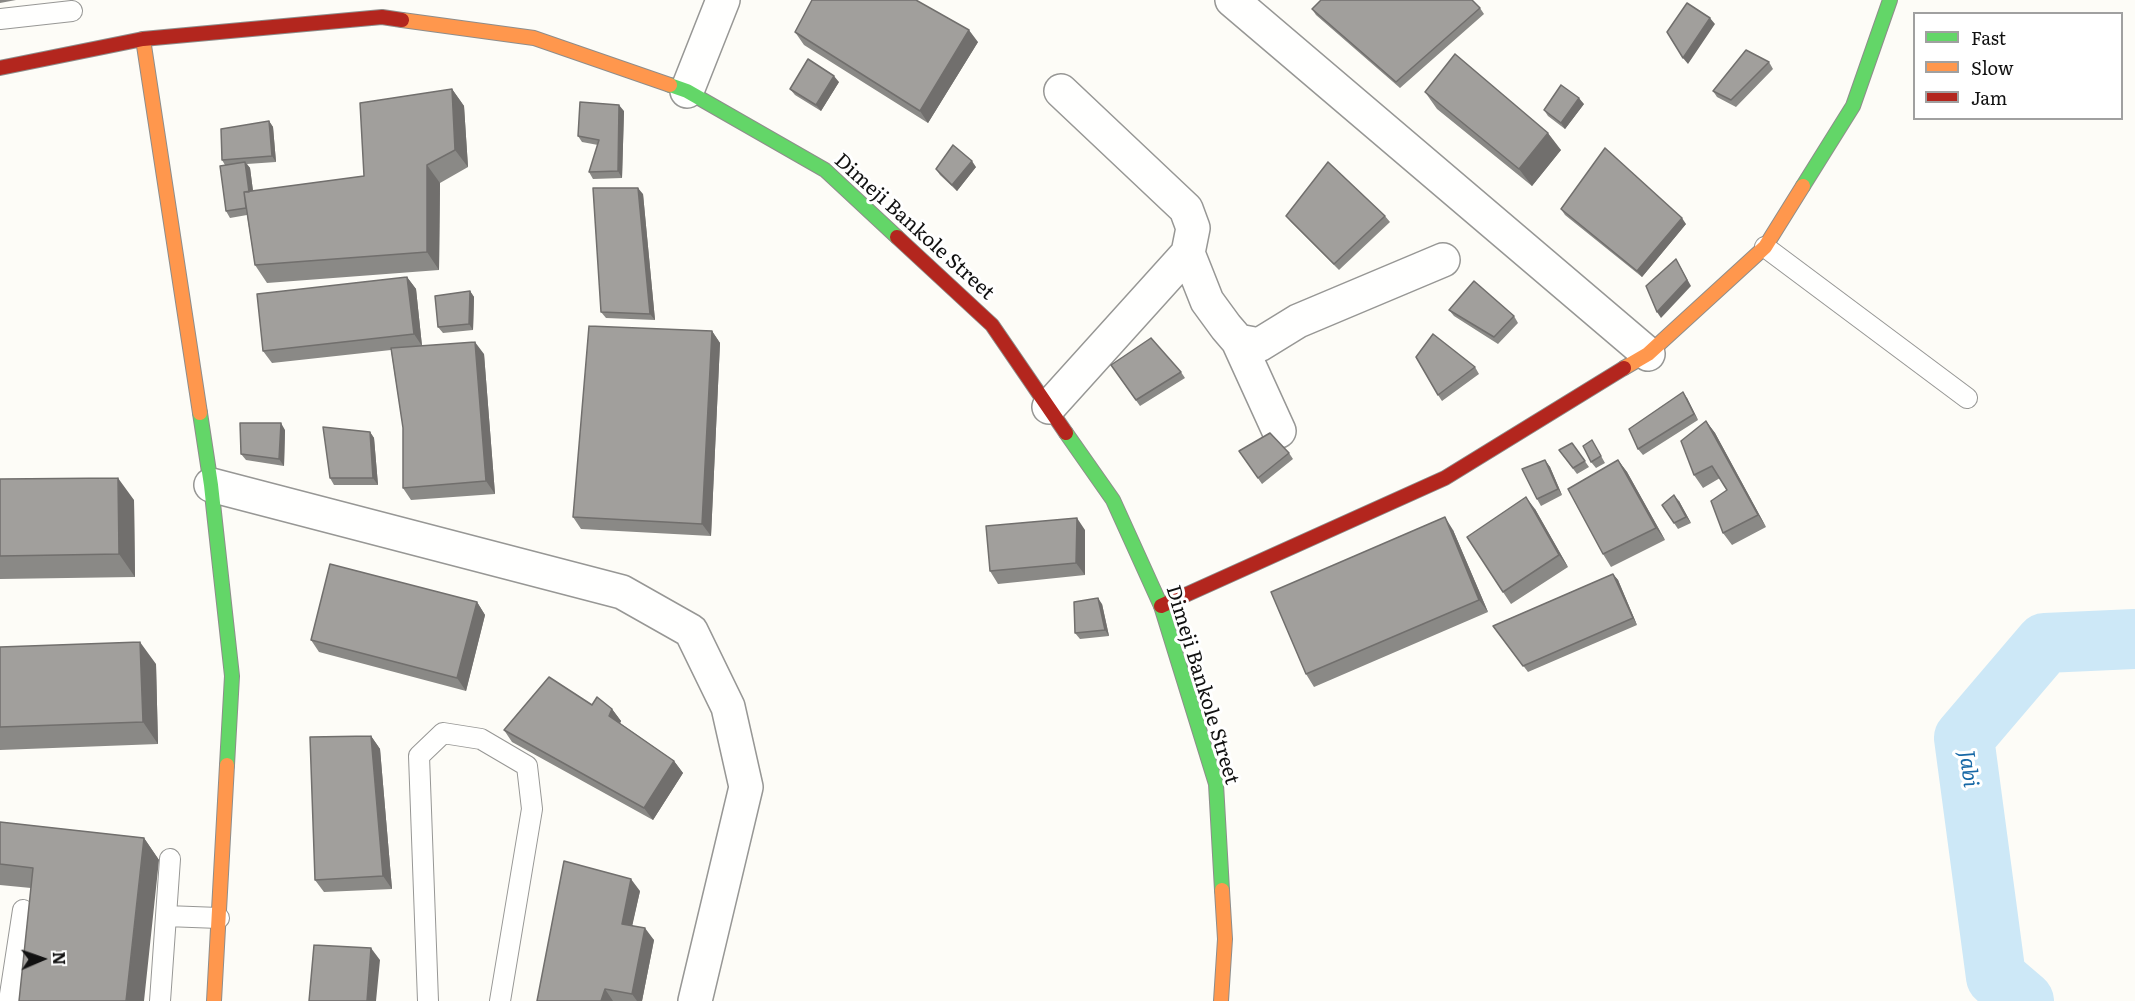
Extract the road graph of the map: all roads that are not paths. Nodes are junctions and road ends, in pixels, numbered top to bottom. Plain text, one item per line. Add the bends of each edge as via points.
1 (723, 0) edge
2 (1232, 0) edge
3 (1890, 0) edge
4 (72, 11) dead end
5 (0, 19) edge
6 (143, 39) junction
7 (0, 68) edge
8 (687, 91) junction
9 (1061, 91) dead end
10 (1765, 247) junction
11 (1188, 253) junction
12 (1443, 260) dead end
13 (1238, 341) junction
14 (1648, 354) junction
15 (1967, 398) dead end
16 (1049, 407) junction
17 (1279, 431) dead end
18 (211, 485) junction
19 (1161, 606) junction
20 (170, 859) dead end
21 (23, 910) dead end
22 (165, 916) junction
23 (219, 918) junction
24 (9, 1001) edge
25 (160, 1001) edge
26 (214, 1001) edge
27 (428, 1001) edge
28 (500, 1001) edge
29 (695, 1001) edge
30 (1221, 1001) edge

1 - 8 street
2 - 14 street
3 - 10 street via 1853,106
4 - 5 lane
6 - 7 street, Dimeji Bankole Street
6 - 8 street, Dimeji Bankole Street via 382,17 534,38
6 - 18 street
8 - 16 street, Dimeji Bankole Street via 825,170 993,325
9 - 11 street via 1186,209 1193,228
10 - 14 street
10 - 15 lane
11 - 13 street via 1207,301
11 - 16 street
12 - 13 street via 1298,321 1259,345
13 - 17 street
14 - 19 street via 1445,478
16 - 19 street, Dimeji Bankole Street via 1113,501
18 - 23 street via 232,676
18 - 29 street via 622,592 691,632 728,707 746,787
19 - 30 street, Dimeji Bankole Street via 1216,784 1225,939
20 - 22 lane
21 - 24 lane
22 - 23 lane
22 - 25 lane
23 - 26 street
27 - 28 lane via 419,756 443,733 481,739 527,766 532,809

